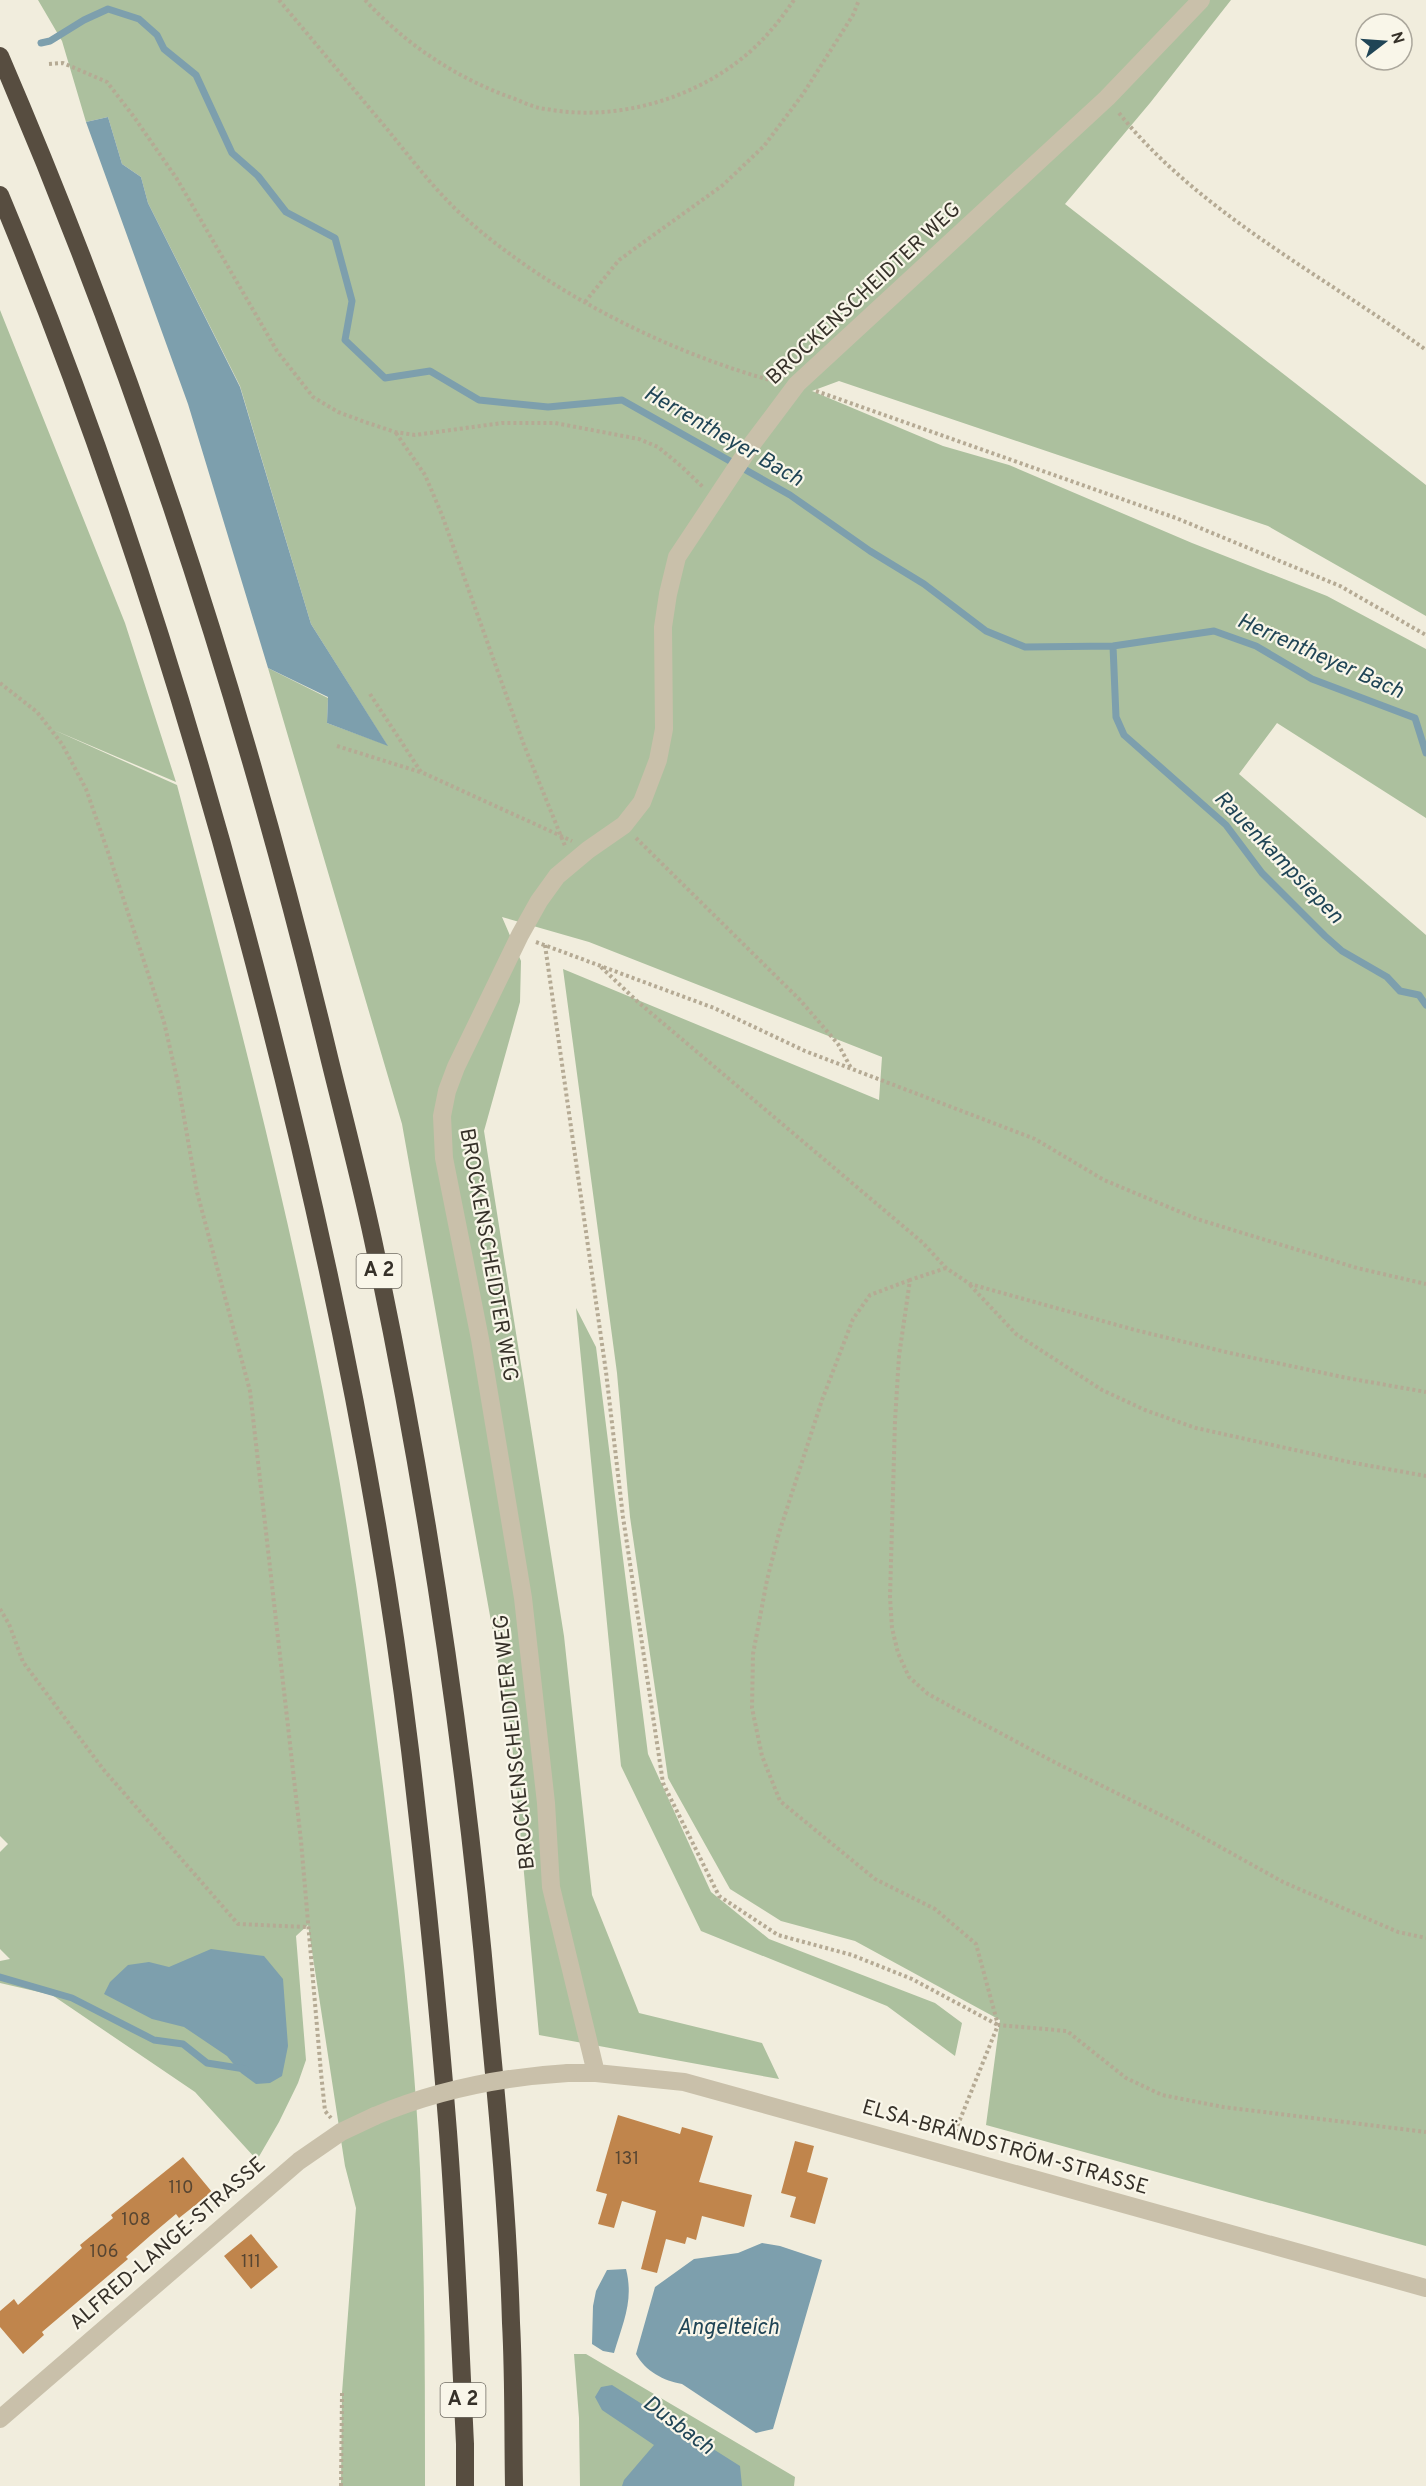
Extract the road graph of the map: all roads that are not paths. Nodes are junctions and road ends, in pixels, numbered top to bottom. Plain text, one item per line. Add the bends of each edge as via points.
1 (1201, 0) edge
2 (0, 56) edge
3 (0, 195) edge
4 (596, 2073) junction
5 (375, 2116) joint
6 (1426, 2288) edge
7 (0, 2419) edge
8 (465, 2486) edge
9 (514, 2486) edge

1 - 4 street, BROCKENSCHEIDTER WEG via 1107,98 797,384 752,444 677,557 663,627 664,729 658,760 642,802 624,825 557,876 539,901 453,1075 441,1116 444,1158 480,1339 523,1598 546,1803 551,1887
2 - 9 highway, A 2 via 77,246 206,609 304,951 373,1239 429,1536 477,1889 500,2138 510,2300
3 - 8 highway, A 2 via 112,489 207,787 292,1105 322,1242 362,1442 412,1770 448,2134
4 - 5 street, ELSA-BRÄNDSTRÖM-STRASSE, bridge via 525,2075 482,2082
4 - 6 street, ELSA-BRÄNDSTRÖM-STRASSE via 684,2082
5 - 7 street, ALFRED-LANGE-STRASSE via 341,2132 275,2181

